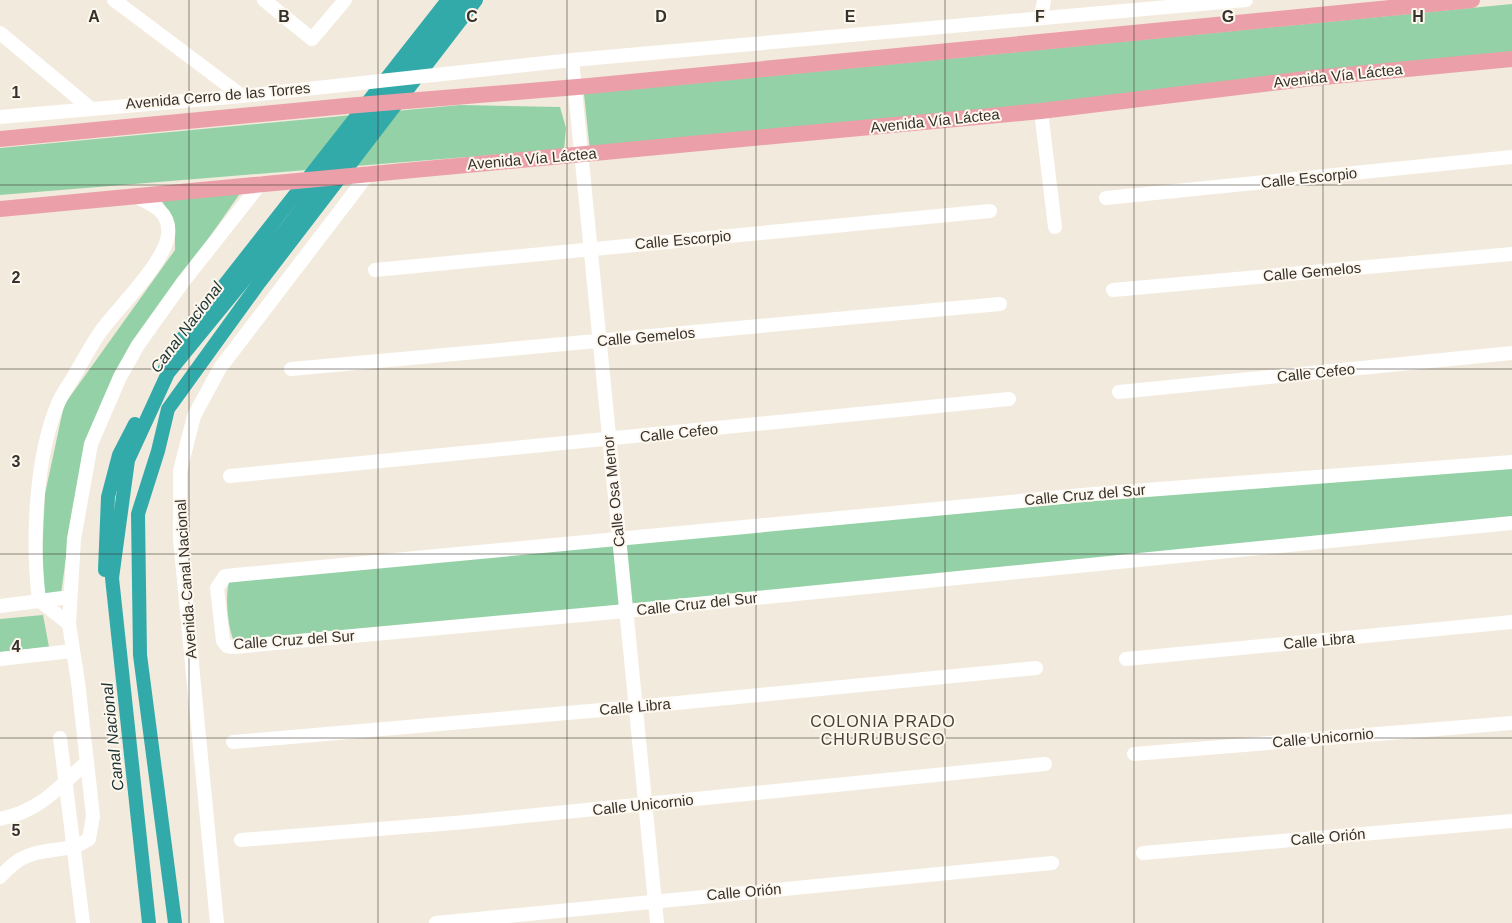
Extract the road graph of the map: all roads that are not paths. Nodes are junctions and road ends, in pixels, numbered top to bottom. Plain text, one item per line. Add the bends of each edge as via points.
1 (114, 0) edge
2 (264, 0) edge
3 (345, 0) edge
4 (1044, 0) edge
5 (1246, 0) edge
6 (1472, 0) edge
7 (1041, 18) junction
8 (0, 33) edge
9 (572, 60) junction
10 (1512, 60) edge
11 (575, 87) junction
12 (242, 96) junction
13 (90, 108) junction
14 (1041, 110) junction
15 (0, 117) edge
16 (0, 139) edge
17 (582, 155) junction
18 (1512, 157) edge
19 (363, 174) junction
20 (261, 183) junction
21 (135, 196) junction
22 (1106, 198) dead end
23 (0, 209) edge
24 (990, 210) dead end
25 (1055, 227) dead end
26 (591, 248) junction
27 (1512, 254) edge
28 (375, 270) dead end
29 (1113, 290) dead end
30 (1000, 304) dead end
31 (600, 342) junction
32 (1512, 353) edge
33 (291, 369) dead end
34 (1120, 392) dead end
35 (1009, 399) dead end
36 (610, 440) junction
37 (1512, 462) edge
38 (230, 476) dead end
39 (1512, 523) edge
40 (619, 538) junction
41 (70, 597) junction
42 (39, 600) junction
43 (0, 606) edge
44 (626, 611) junction
45 (1512, 622) edge
46 (69, 624) junction
47 (72, 651) junction
48 (0, 659) edge
49 (1126, 659) dead end
50 (1036, 668) dead end
51 (636, 707) junction
52 (1512, 723) edge
53 (60, 738) dead end
54 (233, 742) dead end
55 (1134, 754) dead end
56 (87, 762) junction
57 (1045, 764) dead end
58 (65, 782) junction
59 (645, 804) junction
60 (0, 819) edge
61 (1512, 821) edge
62 (241, 840) dead end
63 (74, 848) junction
64 (1143, 853) dead end
65 (1052, 863) dead end
66 (0, 877) edge
67 (654, 900) junction
68 (83, 923) edge
69 (217, 923) edge
70 (436, 923) edge
71 (657, 923) edge

1 - 12 street
2 - 3 street via 312,38
4 - 7 street
5 - 7 street
6 - 11 main road
7 - 9 street
8 - 13 street
9 - 11 street, Calle Osa Menor
9 - 12 street, Avenida Cerro de las Torres
10 - 14 main road, Avenida Vía Láctea via 1313,78
11 - 16 main road, Avenida Cerro de las Torres
11 - 17 street, Calle Osa Menor
12 - 13 street, Avenida Cerro de las Torres
13 - 15 street, Avenida Cerro de las Torres
14 - 17 main road, Avenida Vía Láctea
14 - 25 street
17 - 19 main road, Avenida Vía Láctea
17 - 26 street, Calle Osa Menor
18 - 22 street, Calle Escorpio
19 - 20 main road
19 - 69 street, Avenida Canal Nacional via 220,368 194,416 180,471 181,548
20 - 21 main road
20 - 41 street via 183,282 138,345 120,377 90,444 75,531
21 - 23 main road
21 - 42 street via 163,212 168,234 166,246 100,332 57,405 41,464 38,495 36,581
24 - 26 street, Calle Escorpio
26 - 28 street, Calle Escorpio
26 - 31 street, Calle Osa Menor
27 - 29 street, Calle Gemelos
30 - 31 street, Calle Gemelos
31 - 33 street, Calle Gemelos
31 - 36 street, Calle Osa Menor
32 - 34 street, Calle Cefeo
35 - 36 street, Calle Cefeo
36 - 38 street, Calle Cefeo
36 - 40 street, Calle Osa Menor
37 - 40 street, Calle Cruz del Sur via 1094,494
39 - 44 street, Calle Cruz del Sur
40 - 44 street, Calle Osa Menor
40 - 44 street, Calle Cruz del Sur via 225,576 218,588 223,641 233,647
41 - 42 street
41 - 46 street
42 - 43 street
42 - 46 street
44 - 51 street, Calle Osa Menor
45 - 49 street, Calle Libra
46 - 47 street
47 - 48 street
47 - 56 street
50 - 51 street, Calle Libra
51 - 54 street, Calle Libra
51 - 59 street, Calle Osa Menor
52 - 55 street, Calle Unicornio
53 - 58 street
56 - 58 street
56 - 63 street via 92,830 89,839
57 - 59 street, Calle Unicornio
58 - 60 street via 35,808
58 - 63 street
59 - 62 street, Calle Unicornio
59 - 67 street, Calle Osa Menor
61 - 64 street, Calle Orión
63 - 66 street via 39,852 22,858
63 - 68 street
65 - 67 street, Calle Orión
67 - 70 street, Calle Orión
67 - 71 street, Calle Osa Menor

